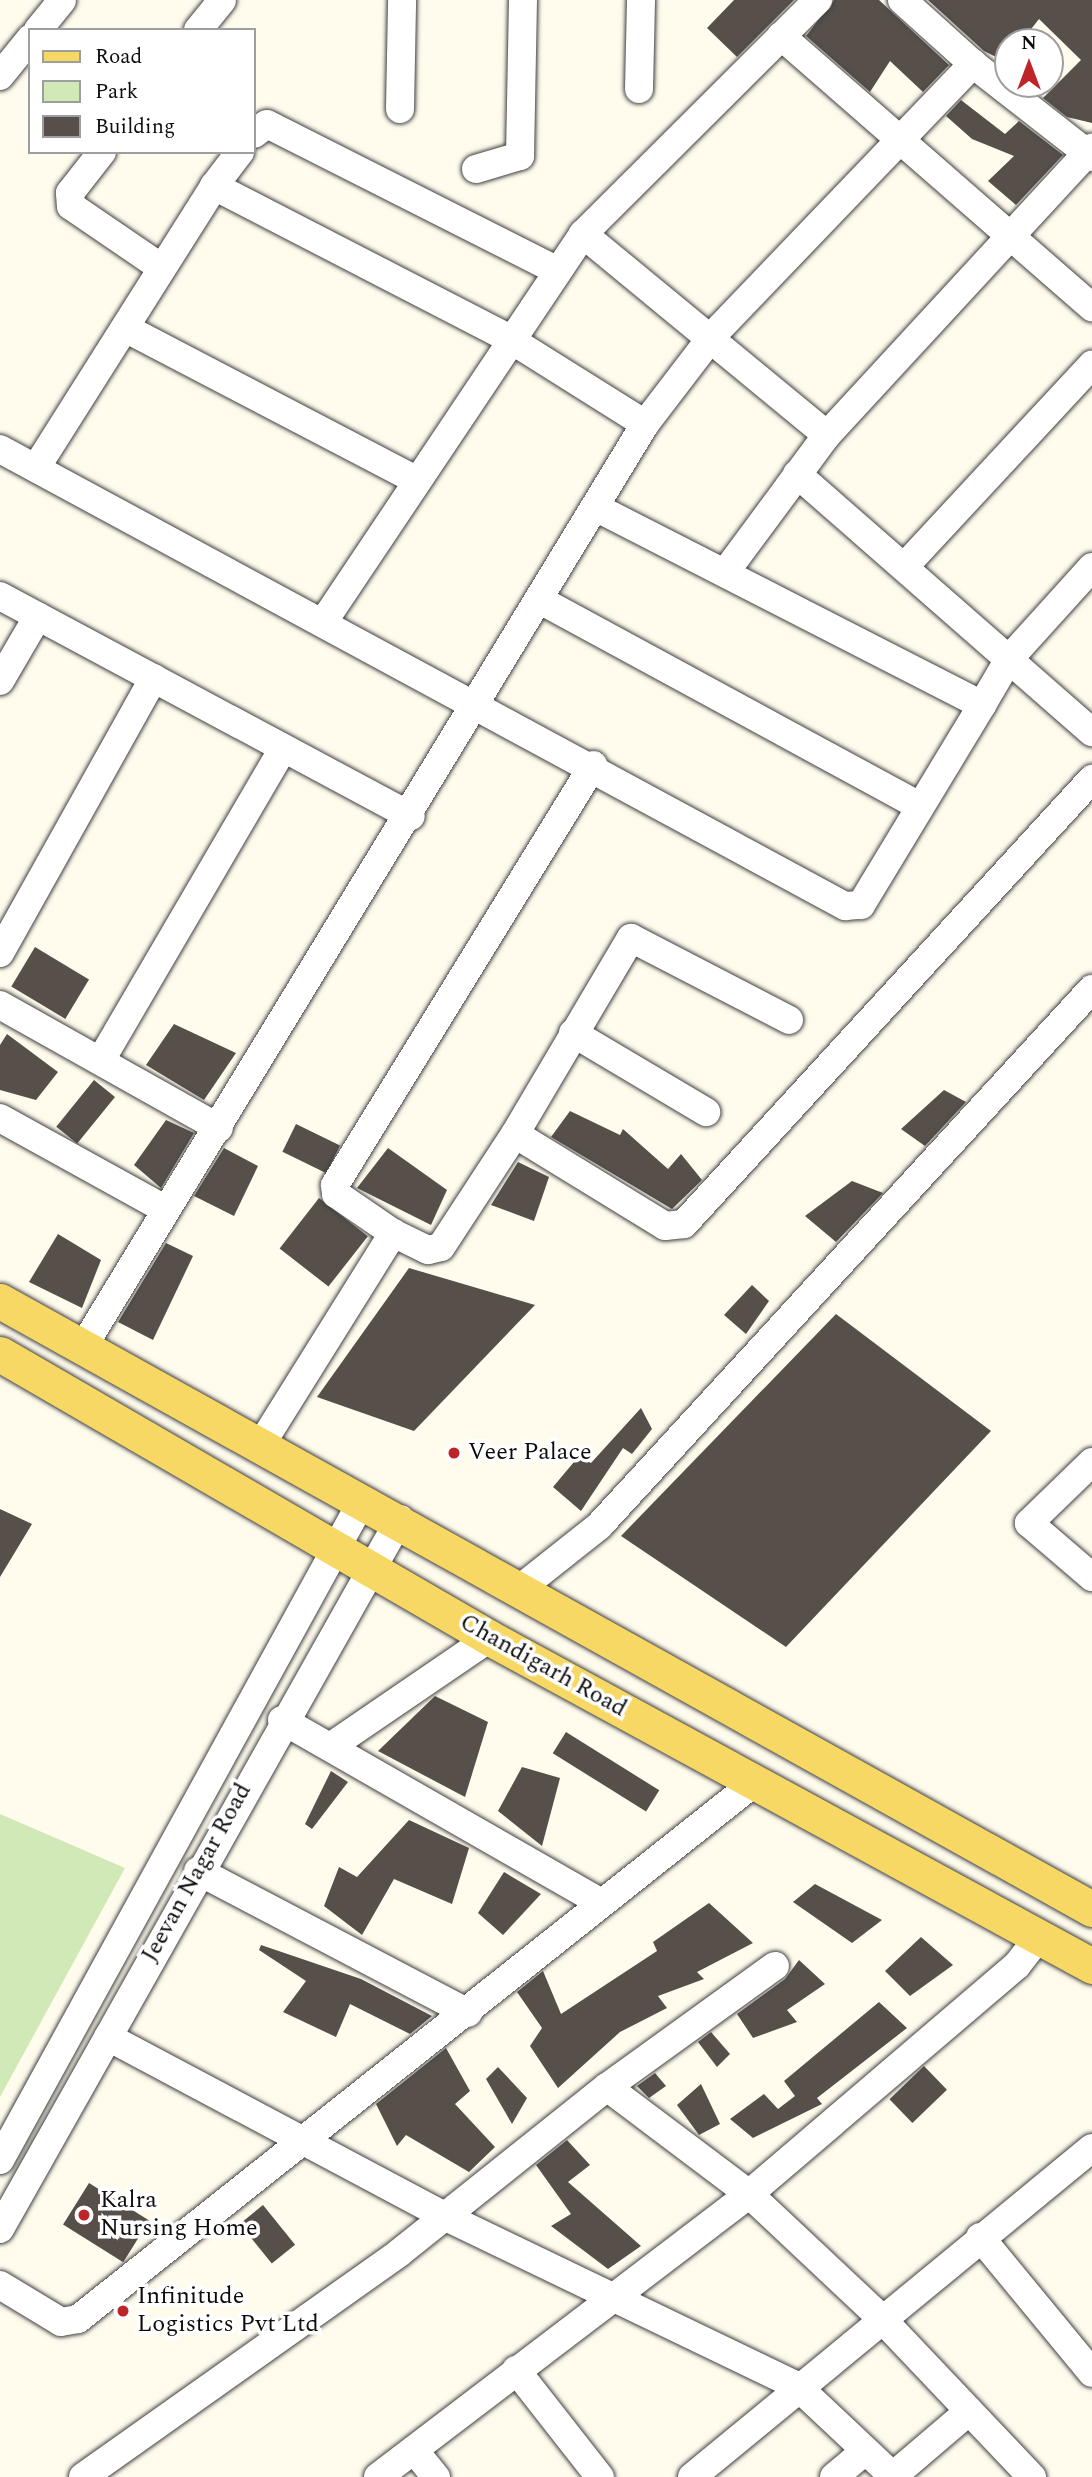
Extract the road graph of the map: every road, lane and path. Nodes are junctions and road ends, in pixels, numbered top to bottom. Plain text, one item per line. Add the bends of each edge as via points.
1 (62, 0) edge
2 (222, 0) edge
3 (402, 0) edge
4 (523, 0) edge
5 (641, 0) edge
6 (818, 0) edge
7 (902, 0) edge
8 (40, 28) edge
9 (200, 28) edge
10 (781, 36) junction
11 (28, 42) edge
12 (973, 64) junction
13 (0, 76) edge
14 (639, 89) dead end
15 (400, 109) dead end
16 (256, 132) edge
17 (898, 143) junction
18 (1090, 153) edge
19 (100, 154) edge
20 (238, 154) edge
21 (476, 169) dead end
22 (214, 186) junction
23 (583, 233) junction
24 (1009, 238) junction
25 (162, 268) junction
26 (558, 271) junction
27 (1092, 307) edge
28 (125, 328) junction
29 (713, 335) junction
30 (508, 338) junction
31 (1092, 365) edge
32 (645, 424) junction
33 (827, 435) junction
34 (0, 449) edge
35 (36, 468) junction
36 (797, 474) junction
37 (416, 480) junction
38 (595, 507) junction
39 (905, 566) junction
40 (1092, 567) edge
41 (726, 570) junction
42 (0, 596) edge
43 (540, 600) junction
44 (38, 616) junction
45 (324, 621) junction
46 (1009, 659) junction
47 (154, 678) junction
48 (0, 681) edge
49 (478, 704) junction
50 (982, 705) junction
51 (1092, 732) edge
52 (283, 748) junction
53 (593, 765) junction
54 (1092, 779) edge
55 (920, 806) junction
56 (411, 816) junction
57 (0, 953) edge
58 (1092, 989) edge
59 (0, 1005) edge
60 (789, 1020) dead end
61 (572, 1033) junction
62 (101, 1060) junction
63 (706, 1112) dead end
64 (0, 1118) edge
65 (219, 1128) junction
66 (515, 1135) junction
67 (163, 1208) junction
68 (393, 1233) junction
69 (0, 1301) edge
70 (83, 1347) junction
71 (0, 1354) edge
72 (262, 1443) junction
73 (1087, 1476) edge
74 (362, 1502) junction
75 (400, 1519) junction
76 (336, 1548) junction
77 (371, 1569) junction
78 (1092, 1577) edge
79 (522, 1587) junction
80 (490, 1638) junction
81 (282, 1720) junction
82 (330, 1747) junction
83 (755, 1782) junction
84 (198, 1871) junction
85 (600, 1902) junction
86 (1092, 1909) edge
87 (1039, 1937) junction
88 (775, 1966) dead end
89 (1092, 1966) edge
90 (468, 2013) junction
91 (108, 2037) junction
92 (607, 2087) junction
93 (300, 2142) junction
94 (0, 2160) edge
95 (1086, 2163) edge
96 (749, 2194) junction
97 (446, 2217) junction
98 (0, 2229) edge
99 (980, 2236) junction
100 (0, 2285) edge
101 (614, 2298) junction
102 (880, 2316) junction
103 (516, 2370) junction
104 (1092, 2373) edge
105 (797, 2386) junction
106 (969, 2411) junction
107 (414, 2450) junction
108 (865, 2451) junction
109 (100, 2472) edge
110 (1016, 2472) edge
111 (378, 2477) edge
112 (436, 2477) edge
113 (600, 2477) edge
114 (692, 2477) edge
115 (834, 2477) edge

1 - 8 street
2 - 9 street
3 - 15 street
4 - 21 street via 521,153 516,162
5 - 14 street
6 - 10 street
7 - 12 street
10 - 17 street
10 - 23 street
11 - 13 street
12 - 17 street
12 - 18 street
16 - 26 street via 267,124
17 - 24 street
17 - 29 street
18 - 24 street
19 - 25 street via 70,193 71,206
20 - 22 street
22 - 25 street
22 - 30 street
23 - 26 street
23 - 29 street
24 - 27 street
24 - 33 street
25 - 28 street
26 - 30 street
28 - 35 street
28 - 37 street
29 - 32 street
29 - 33 street
30 - 32 street
30 - 37 street
31 - 39 street
32 - 38 street
33 - 36 street
34 - 35 street
35 - 45 street
36 - 39 street
36 - 41 street
37 - 45 street
38 - 41 street
38 - 43 street
39 - 46 street
40 - 46 street
41 - 50 street
42 - 44 street
43 - 49 street
43 - 55 street
44 - 47 street
44 - 48 street
45 - 49 street
46 - 50 street
46 - 51 street
47 - 52 street
47 - 57 street
49 - 53 street
49 - 56 street
50 - 55 street
52 - 56 street
52 - 62 street
53 - 55 street via 852,908 868,899
53 - 68 street via 335,1185 336,1194
54 - 66 street via 684,1224 665,1226
56 - 65 street
58 - 79 street via 599,1526
59 - 62 street
60 - 61 street via 635,937
61 - 63 street
61 - 66 street
62 - 65 street
64 - 67 street
65 - 67 street
66 - 68 street via 441,1247 428,1250
67 - 70 street
68 - 72 street
69 - 70 main road
70 - 72 main road
71 - 76 main road, Chandigarh Road
72 - 74 main road
73 - 78 street via 1029,1525
74 - 75 main road
74 - 76 street, Jeevan Nagar Road
75 - 77 street, Jeevan Nagar Road
75 - 79 main road
76 - 77 main road, Chandigarh Road
76 - 94 street, Jeevan Nagar Road
77 - 80 main road, Chandigarh Road
77 - 81 street, Jeevan Nagar Road
79 - 86 main road
80 - 82 street
80 - 83 main road, Chandigarh Road
81 - 82 street
81 - 84 street, Jeevan Nagar Road
82 - 85 street
83 - 85 street
83 - 87 main road, Chandigarh Road
84 - 90 street
84 - 91 street, Jeevan Nagar Road
85 - 90 street
87 - 89 main road, Chandigarh Road
87 - 96 street via 1017,1965
88 - 92 street
90 - 93 street
91 - 93 street
91 - 98 street, Jeevan Nagar Road
92 - 96 street
92 - 97 street
93 - 97 street
93 - 100 street via 72,2323
95 - 99 street
96 - 101 street
96 - 102 street
97 - 101 street
97 - 109 street
99 - 102 street
99 - 104 street
101 - 103 street
101 - 105 street
102 - 105 street
102 - 106 street
103 - 107 street
103 - 113 street
105 - 108 street
105 - 114 street
106 - 108 street via 897,2477
106 - 110 street
107 - 111 street
107 - 112 street
108 - 115 street

